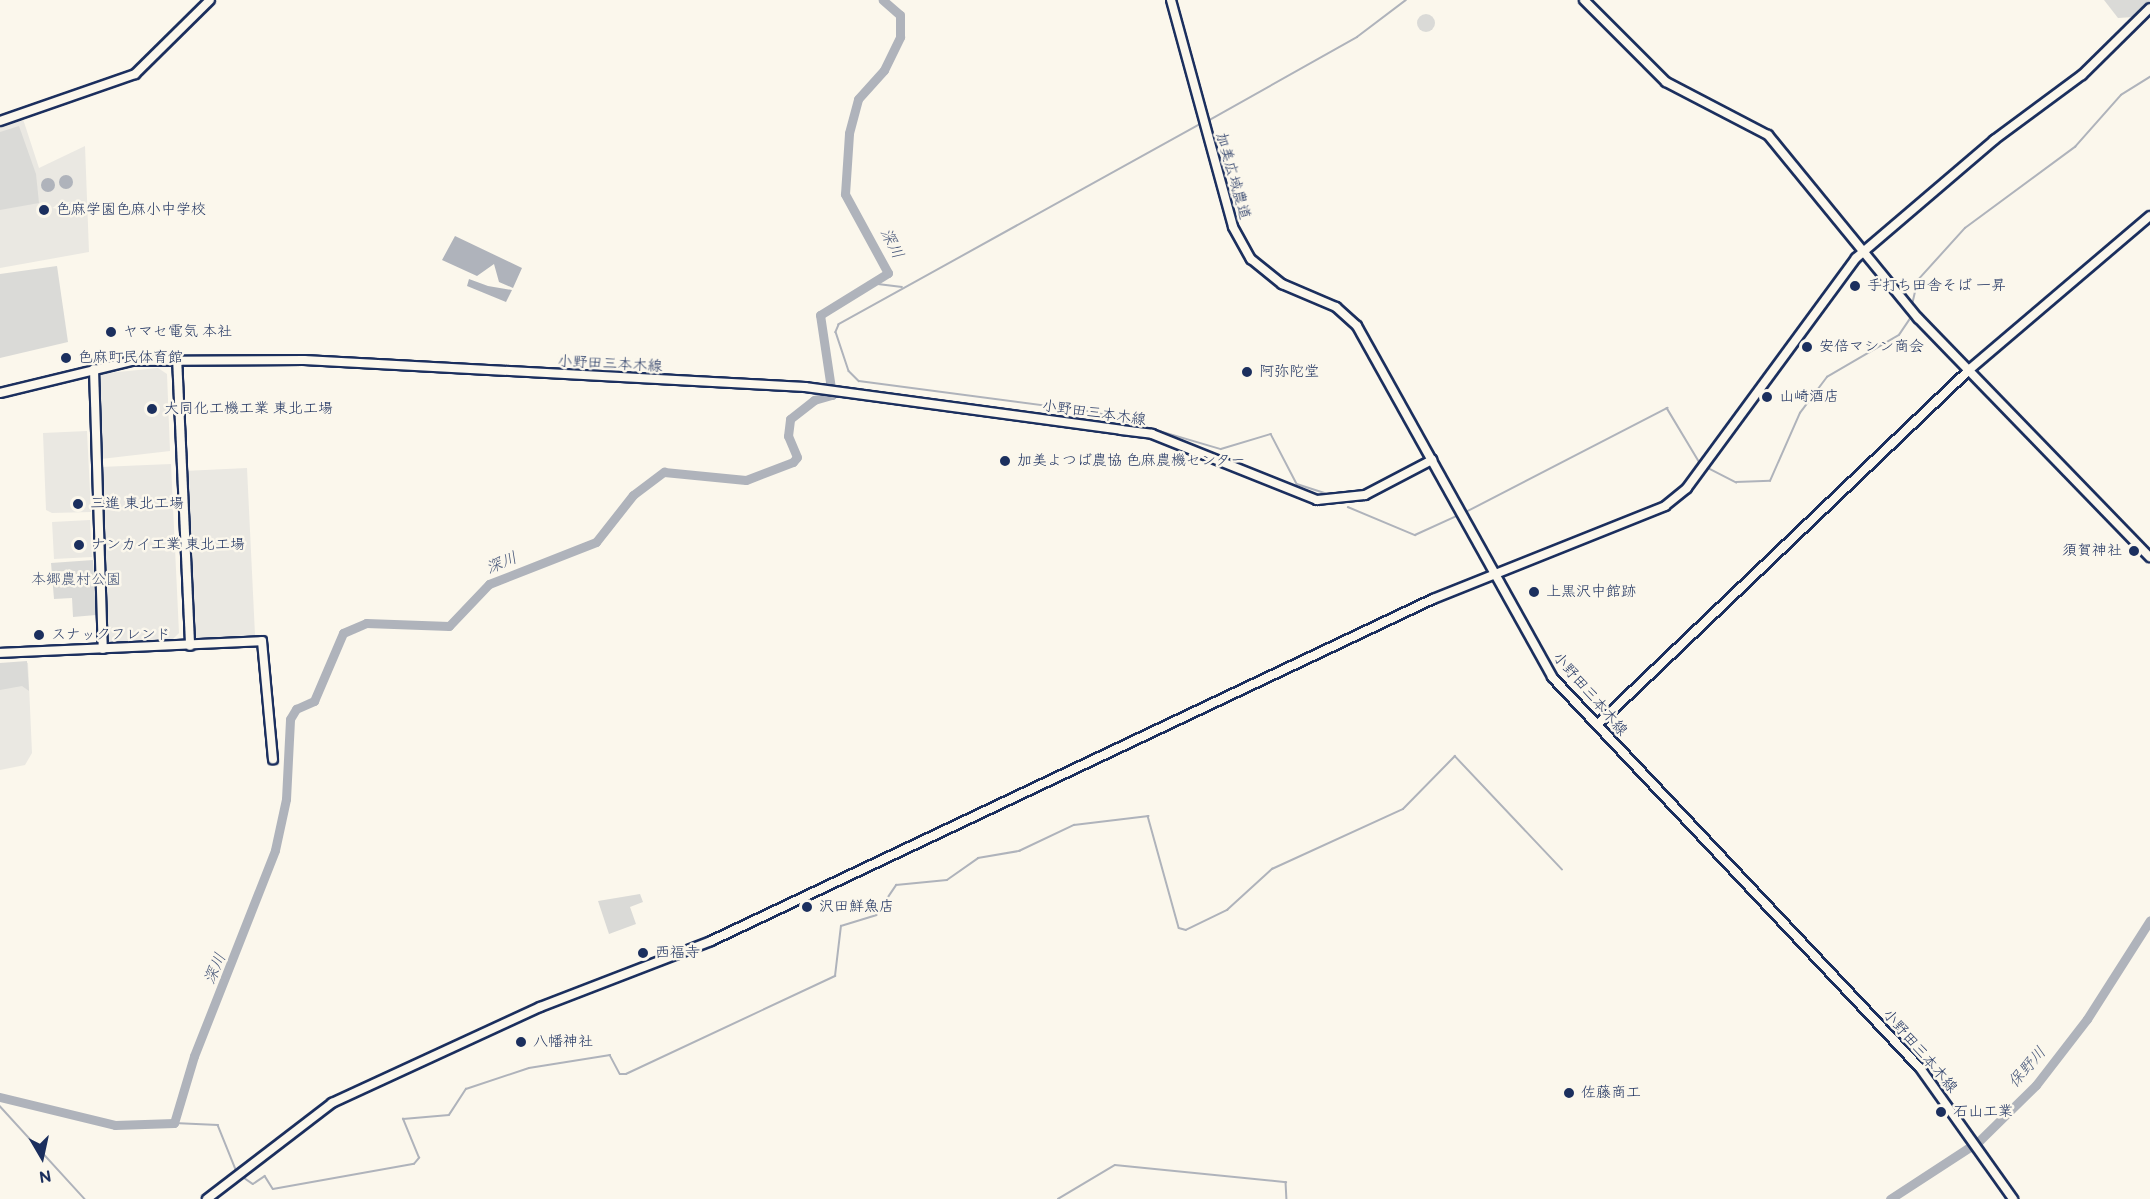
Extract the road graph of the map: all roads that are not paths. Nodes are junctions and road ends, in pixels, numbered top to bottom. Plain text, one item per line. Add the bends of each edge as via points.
1 (210, 0) edge
2 (1171, 0) edge
3 (1584, 0) edge
4 (2150, 8) edge
5 (0, 121) edge
6 (2150, 216) edge
7 (1865, 252) junction
8 (177, 357) junction
9 (94, 369) junction
10 (1970, 369) junction
11 (0, 393) edge
12 (1432, 460) junction
13 (2150, 557) edge
14 (1494, 573) junction
15 (190, 646) junction
16 (103, 649) junction
17 (0, 653) edge
18 (1598, 725) junction
19 (273, 759) dead end
20 (207, 1199) edge
21 (2013, 1199) edge

1 - 5 street via 135,74
2 - 12 street, 加美広域農道 via 1233,227 1251,259 1282,284 1336,307 1357,326
3 - 7 street via 1625,47 1672,87 1768,135
4 - 7 street via 2082,75 1994,140
6 - 10 street
7 - 10 street via 1912,311
7 - 14 street via 1679,496 1657,511
8 - 9 street, 小野田三本木線
8 - 12 street, 小野田三本木線 via 838,391 1152,434 1317,500 1365,495
8 - 15 street
9 - 11 street, 小野田三本木線
9 - 16 street
10 - 13 street
10 - 18 street
12 - 14 street, 小野田三本木線
14 - 18 street, 小野田三本木線 via 1552,676
14 - 20 street via 711,941 540,1007 332,1103 242,1176
15 - 16 street
15 - 19 street via 262,641
16 - 17 street
18 - 21 street, 小野田三本木線 via 1920,1068

